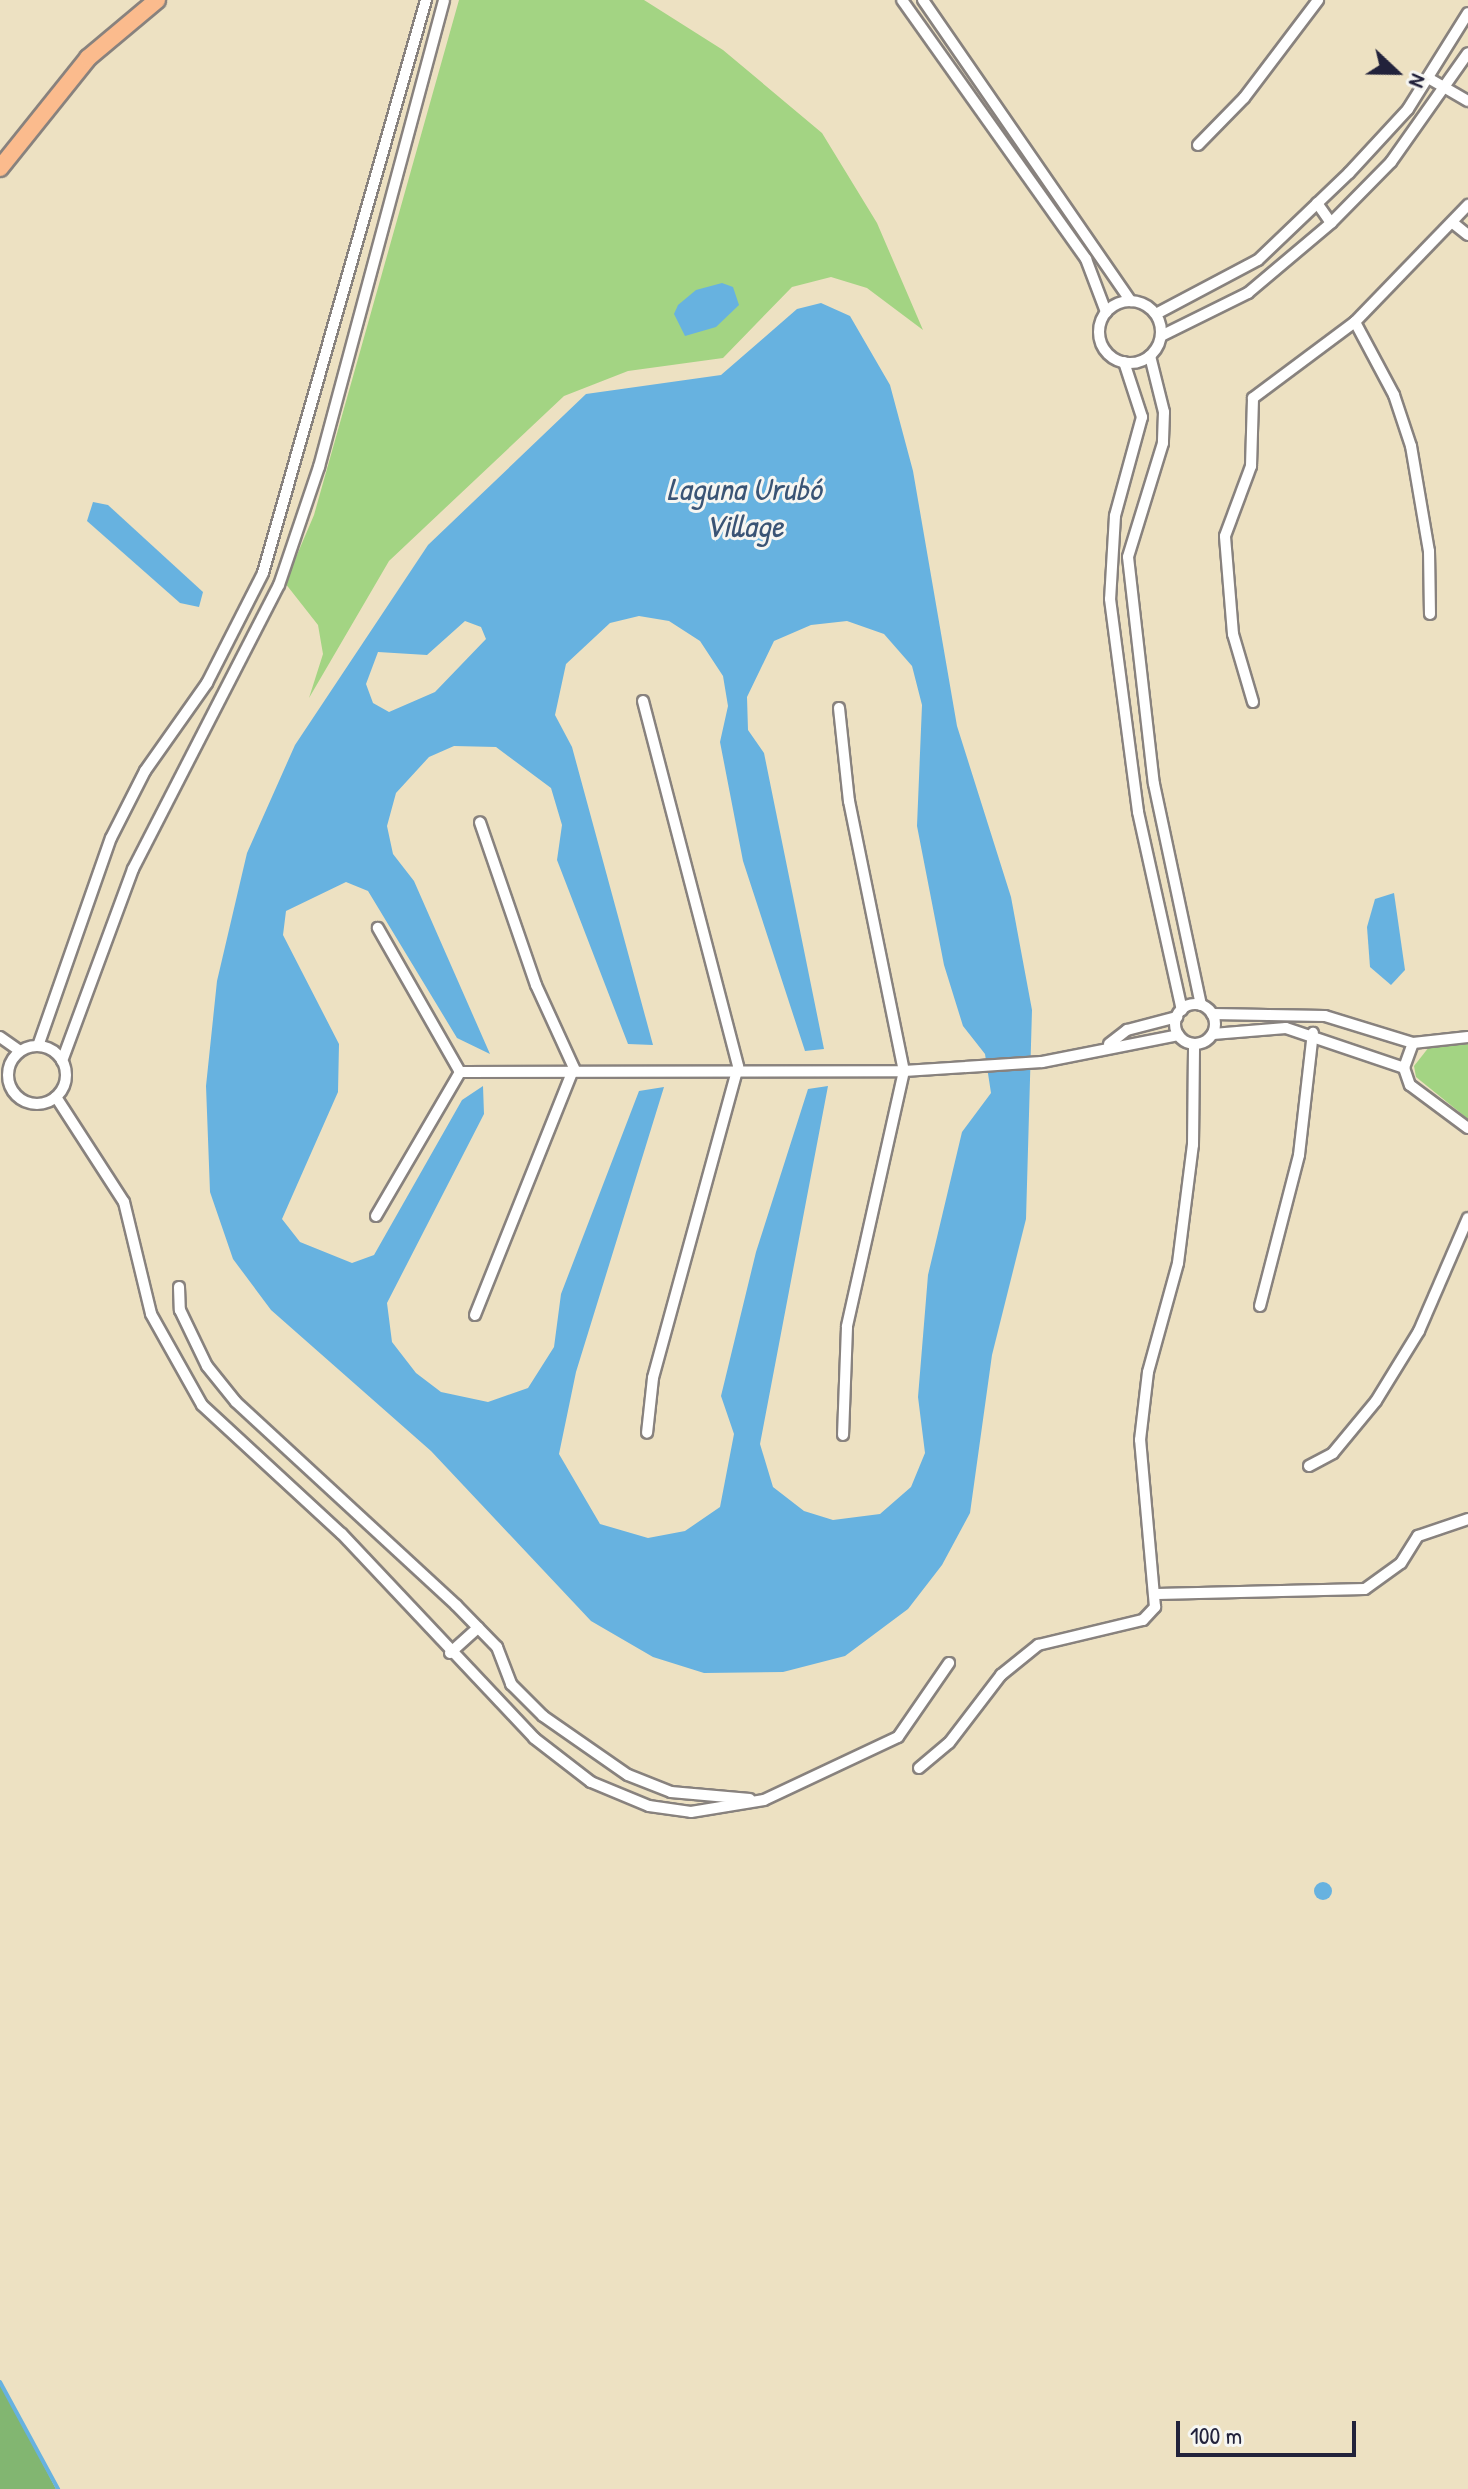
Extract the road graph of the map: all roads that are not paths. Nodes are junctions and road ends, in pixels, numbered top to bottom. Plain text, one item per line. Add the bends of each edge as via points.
1 (157, 0) edge
2 (426, 0) edge
3 (444, 0) edge
4 (902, 0) edge
5 (923, 0) edge
6 (1318, 0) edge
7 (1468, 13) edge
8 (1468, 53) edge
9 (1445, 56) junction
10 (1464, 67) edge
11 (1430, 79) junction
12 (1447, 87) junction
13 (1468, 101) edge
14 (1198, 145) dead end
15 (0, 168) edge
16 (1317, 203) junction
17 (1468, 205) edge
18 (1331, 223) junction
19 (1453, 223) junction
20 (1468, 235) edge
21 (1131, 301) junction
22 (1106, 312) junction
23 (1156, 314) junction
24 (1355, 322) junction
25 (1161, 336) junction
26 (1150, 356) junction
27 (1124, 362) junction
28 (311, 426) junction
29 (328, 431) junction
30 (1127, 479) junction
31 (1145, 486) junction
32 (1430, 614) dead end
33 (1141, 690) junction
34 (1120, 694) junction
35 (643, 701) dead end
36 (1253, 702) dead end
37 (839, 708) dead end
38 (480, 822) dead end
39 (378, 928) dead end
40 (1201, 1005) junction
41 (1180, 1014) junction
42 (1212, 1014) junction
43 (1313, 1033) junction
44 (1213, 1034) junction
45 (1178, 1035) junction
46 (0, 1037) edge
47 (1468, 1037) edge
48 (1413, 1043) junction
49 (1109, 1044) junction
50 (1194, 1044) junction
51 (38, 1046) junction
52 (20, 1051) junction
53 (62, 1061) junction
54 (4, 1063) edge
55 (738, 1067) junction
56 (574, 1068) junction
57 (1404, 1068) junction
58 (904, 1071) junction
59 (460, 1072) junction
60 (56, 1097) junction
61 (1468, 1128) edge
62 (376, 1216) dead end
63 (1468, 1218) edge
64 (179, 1287) dead end
65 (1260, 1306) dead end
66 (475, 1315) dead end
67 (647, 1433) dead end
68 (843, 1435) dead end
69 (1309, 1466) dead end
70 (1468, 1519) edge
71 (1157, 1594) junction
72 (478, 1628) junction
73 (450, 1653) junction
74 (949, 1663) dead end
75 (919, 1768) dead end
76 (764, 1800) junction

1 - 15 main road via 88,58
2 - 28 street
3 - 29 street
4 - 22 street via 1086,259
5 - 21 street
6 - 14 street via 1244,98
7 - 9 street
8 - 10 street
9 - 10 street
9 - 11 street
10 - 12 street
11 - 12 street
11 - 16 street
12 - 13 street
12 - 18 street via 1391,162
16 - 18 street
16 - 23 street via 1258,260
17 - 19 street
18 - 25 street via 1248,293
19 - 20 street
19 - 24 street
21 - 22 street
21 - 23 street
22 - 27 street via 1102,345
23 - 25 street
24 - 32 street via 1394,395 1411,446 1427,537
24 - 36 street via 1253,398 1251,466 1225,536 1233,634
25 - 26 street
26 - 27 street
26 - 31 street via 1164,412 1163,443
27 - 30 street via 1142,417
28 - 29 street
28 - 51 street via 263,573 207,683 145,771 111,838
29 - 53 street via 279,585 133,869
30 - 31 street
30 - 34 street via 1110,565
31 - 33 street via 1128,557
33 - 34 street
33 - 40 street
34 - 41 street
35 - 55 street
37 - 58 street via 849,801
38 - 56 street via 536,985
39 - 59 street
40 - 41 street
40 - 42 street
41 - 45 street
41 - 49 street via 1127,1030
42 - 44 street
42 - 48 street via 1325,1016
43 - 44 street via 1262,1028
43 - 57 street
43 - 65 street via 1299,1155
44 - 50 street
45 - 49 street
45 - 50 street
46 - 52 street
47 - 48 street
48 - 57 street
49 - 58 street via 1035,1063
50 - 71 street via 1193,1145 1178,1263 1148,1372 1140,1440 1146,1543
51 - 52 street
51 - 53 street
52 - 54 street
53 - 60 street via 65,1080
54 - 60 street via 9,1085 21,1099 39,1104
55 - 56 street
55 - 58 street
55 - 67 street via 653,1378
56 - 59 street
56 - 66 street
57 - 61 street via 1410,1085
58 - 68 street via 847,1327
59 - 62 street
60 - 73 street via 124,1202 151,1314 202,1405 342,1534
63 - 69 street via 1419,1331 1376,1401 1333,1453
64 - 72 street via 180,1310 207,1366 236,1402 296,1450
70 - 71 street via 1418,1536 1401,1563 1365,1589
71 - 75 street via 1143,1620 1038,1645 1001,1675 949,1743
72 - 73 street
72 - 76 street via 497,1647 511,1684 543,1716 628,1775 671,1792
73 - 76 street via 591,1782 649,1806 691,1812
74 - 76 street via 898,1737

